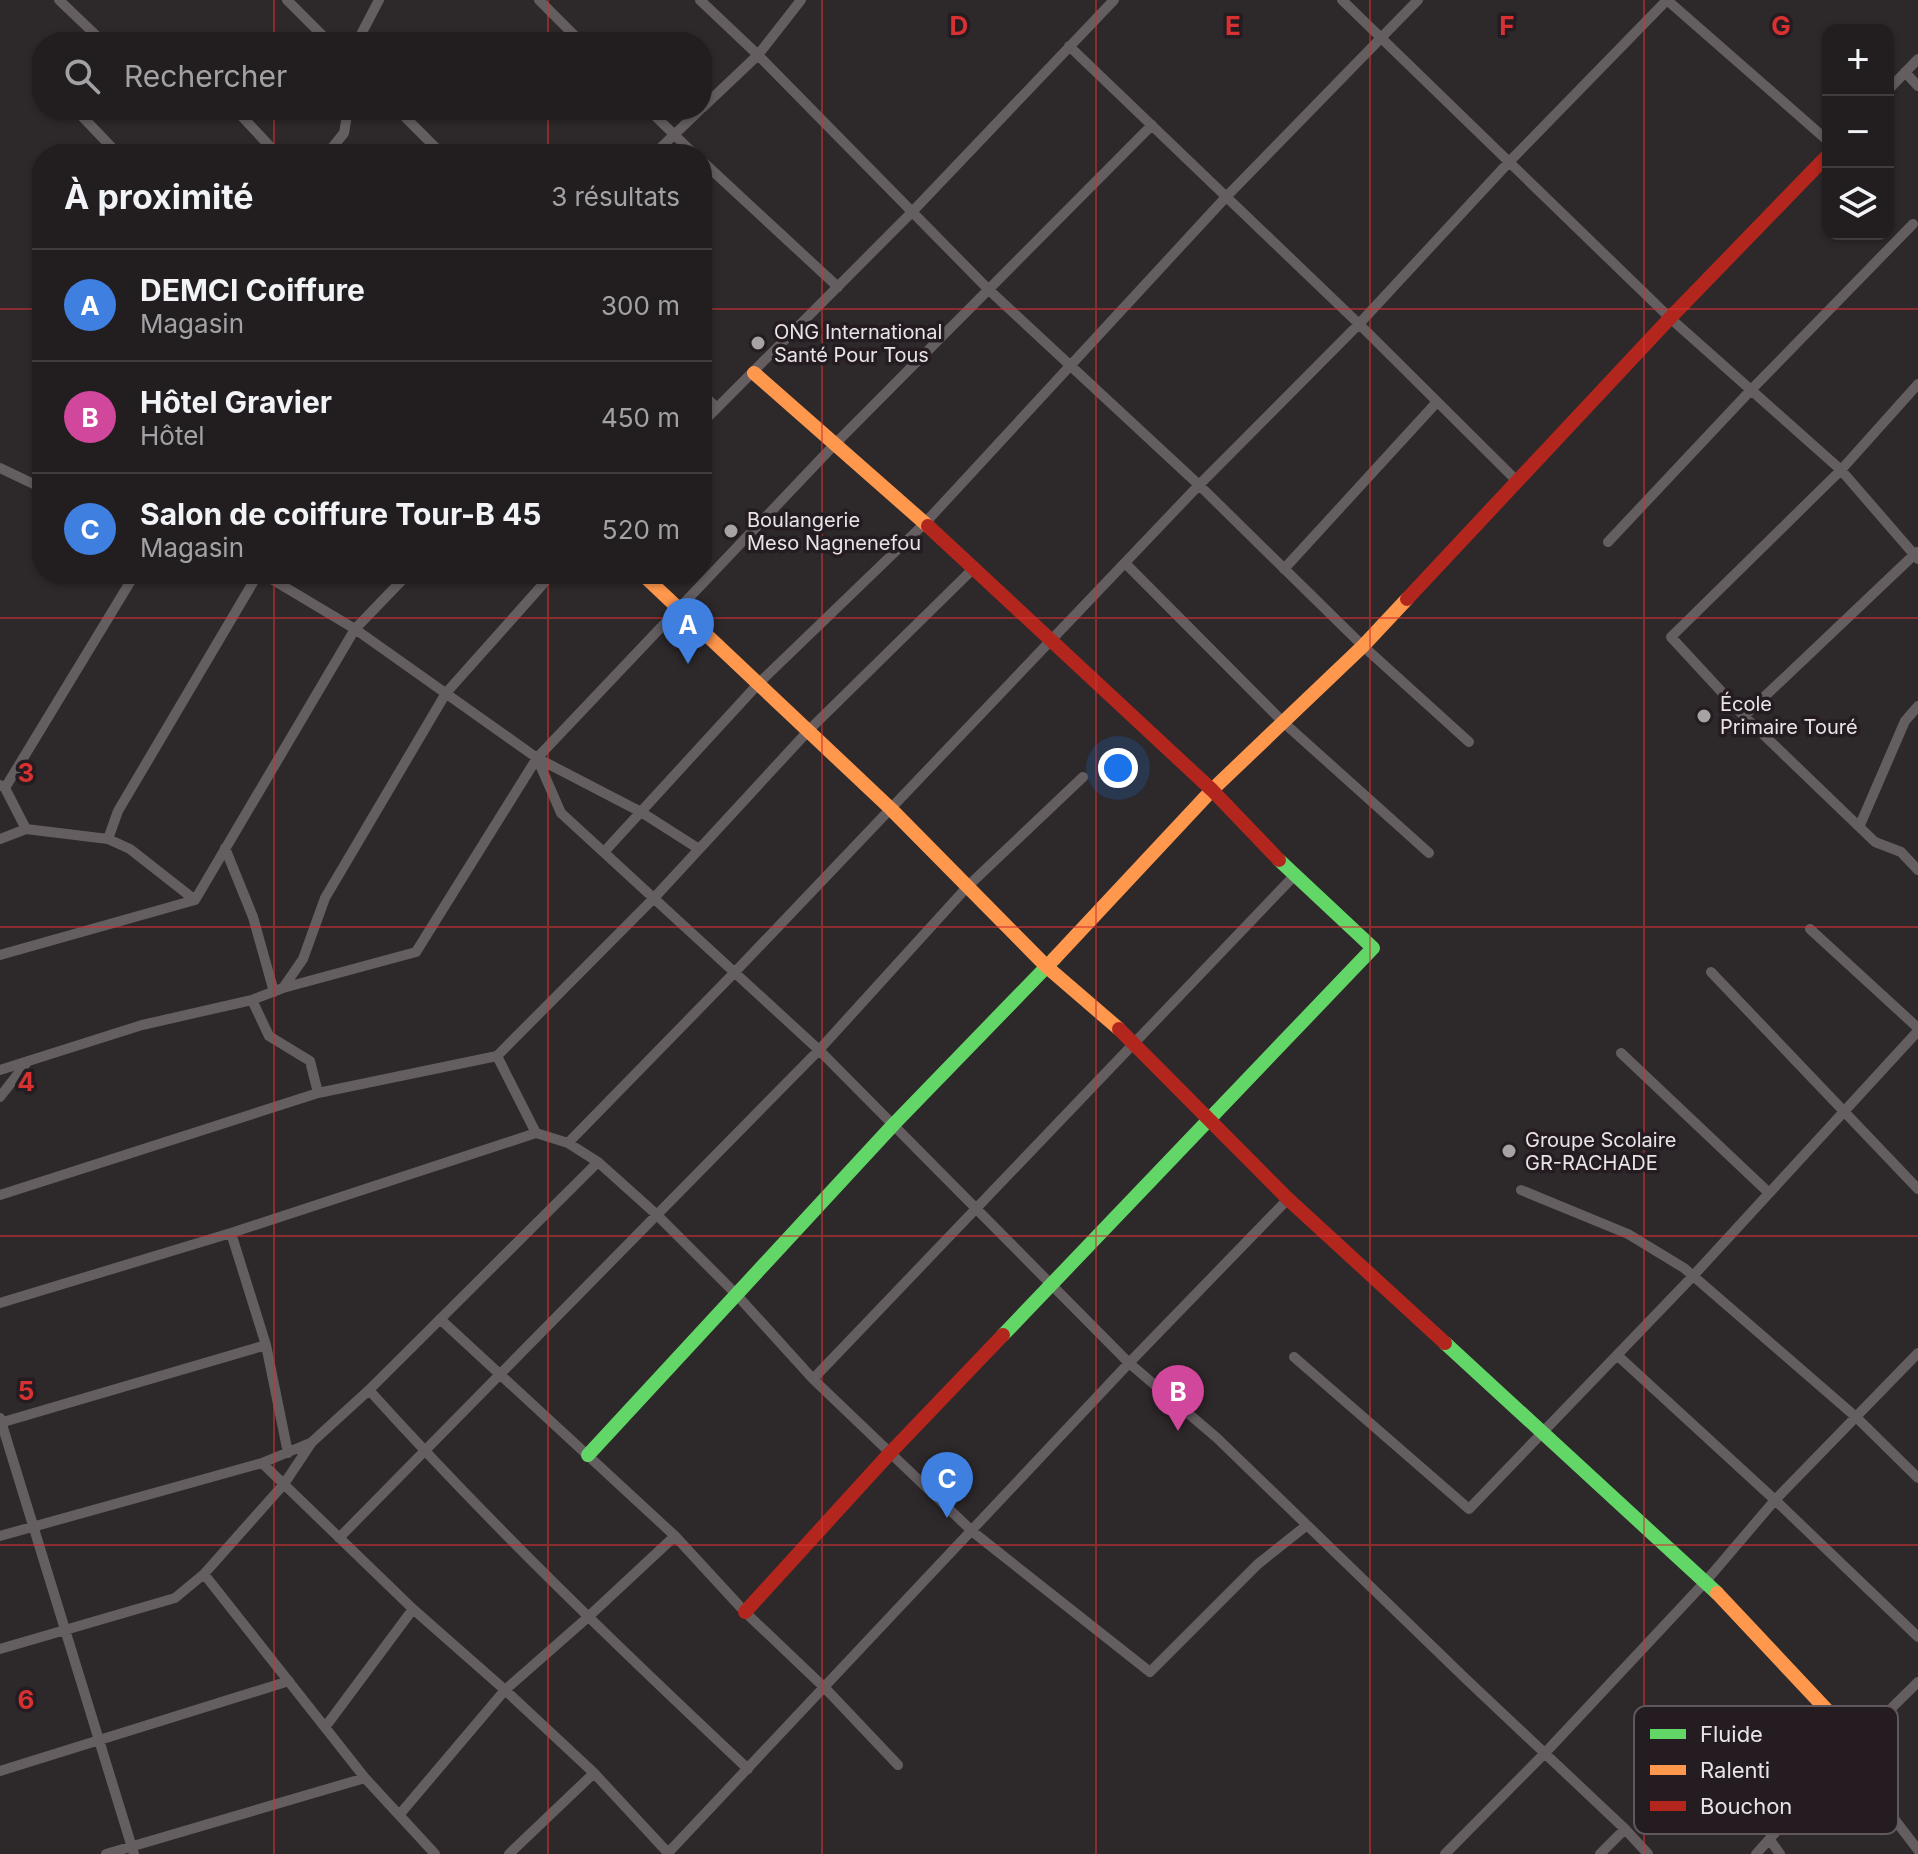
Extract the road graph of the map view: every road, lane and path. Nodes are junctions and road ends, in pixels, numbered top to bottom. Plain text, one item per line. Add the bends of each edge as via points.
1 (59, 0) edge
2 (287, 0) edge
3 (379, 0) edge
4 (539, 0) edge
5 (700, 0) edge
6 (801, 0) edge
7 (1114, 0) edge
8 (1342, 0) edge
9 (1418, 0) edge
10 (1667, 0) edge
11 (92, 32) edge
12 (319, 32) edge
13 (362, 32) edge
14 (571, 32) edge
15 (1382, 39) junction
16 (1069, 46) junction
17 (758, 55) junction
18 (1918, 59) edge
19 (1905, 72) junction
20 (1894, 84) edge
21 (1918, 86) edge
22 (712, 99) edge
23 (86, 120) edge
24 (245, 120) edge
25 (346, 120) edge
26 (408, 120) edge
27 (659, 120) edge
28 (690, 120) edge
29 (1152, 125) junction
30 (674, 135) junction
31 (1822, 136) edge
32 (108, 144) edge
33 (268, 144) edge
34 (335, 144) edge
35 (432, 144) edge
36 (665, 144) edge
37 (683, 144) edge
38 (1822, 161) edge
39 (1509, 162) junction
40 (712, 170) edge
41 (1226, 197) junction
42 (913, 211) junction
43 (1913, 224) dead end
44 (838, 287) junction
45 (989, 290) junction
46 (1670, 318) junction
47 (1359, 324) junction
48 (1070, 365) junction
49 (754, 373) junction
50 (1918, 384) edge
51 (1751, 390) junction
52 (1437, 402) junction
53 (712, 403) edge
54 (717, 408) junction
55 (712, 413) edge
56 (835, 444) junction
57 (0, 468) edge
58 (1841, 470) junction
59 (1517, 481) junction
60 (32, 483) edge
61 (1199, 485) junction
62 (925, 523) junction
63 (1608, 542) dead end
64 (1917, 554) edge
65 (1125, 563) junction
66 (975, 567) junction
67 (1284, 569) junction
68 (712, 573) edge
69 (129, 584) edge
70 (254, 584) edge
71 (277, 584) edge
72 (398, 584) edge
73 (543, 584) edge
74 (654, 584) edge
75 (702, 584) edge
76 (680, 607) junction
77 (355, 629) junction
78 (1052, 640) junction
79 (1363, 646) junction
80 (759, 683) junction
81 (446, 693) junction
82 (1918, 706) edge
83 (1744, 716) junction
84 (1283, 722) junction
85 (809, 730) junction
86 (1469, 742) dead end
87 (537, 758) junction
88 (1083, 777) dead end
89 (2, 786) edge
90 (1212, 790) junction
91 (891, 809) junction
92 (641, 812) junction
93 (1860, 825) junction
94 (26, 829) junction
95 (0, 839) edge
96 (108, 839) junction
97 (225, 848) junction
98 (699, 849) junction
99 (604, 852) junction
100 (1429, 853) dead end
101 (1918, 870) edge
102 (1294, 876) junction
103 (968, 886) junction
104 (654, 898) junction
105 (195, 900) junction
106 (1810, 929) dead end
107 (0, 955) edge
108 (1047, 967) junction
109 (735, 972) junction
110 (1711, 972) dead end
111 (278, 990) junction
112 (252, 1000) junction
113 (1918, 1030) edge
114 (1135, 1043) junction
115 (819, 1050) junction
116 (1621, 1053) dead end
117 (497, 1056) junction
118 (30, 1059) junction
119 (0, 1070) edge
120 (318, 1093) junction
121 (0, 1097) edge
122 (1843, 1112) junction
123 (1209, 1119) junction
124 (894, 1124) junction
125 (536, 1133) junction
126 (568, 1143) junction
127 (598, 1162) junction
128 (1918, 1189) edge
129 (1521, 1190) dead end
130 (1769, 1193) junction
131 (0, 1195) edge
132 (1288, 1199) junction
133 (976, 1206) junction
134 (656, 1214) junction
135 (231, 1233) junction
136 (1693, 1276) junction
137 (1052, 1284) junction
138 (735, 1293) junction
139 (0, 1303) edge
140 (440, 1319) junction
141 (266, 1345) junction
142 (1918, 1353) edge
143 (1617, 1355) junction
144 (1294, 1357) dead end
145 (1129, 1363) junction
146 (499, 1374) junction
147 (813, 1379) junction
148 (369, 1390) junction
149 (1856, 1417) junction
150 (1, 1421) edge
151 (1543, 1432) junction
152 (312, 1442) junction
153 (424, 1451) junction
154 (288, 1453) junction
155 (890, 1453) junction
156 (588, 1455) junction
157 (262, 1463) junction
158 (1918, 1478) edge
159 (284, 1484) junction
160 (1775, 1500) junction
161 (1307, 1525) junction
162 (33, 1526) junction
163 (973, 1532) junction
164 (0, 1536) edge
165 (675, 1536) junction
166 (339, 1538) junction
167 (204, 1574) junction
168 (1706, 1581) junction
169 (413, 1609) junction
170 (745, 1612) junction
171 (587, 1618) junction
172 (65, 1629) junction
173 (1918, 1637) edge
174 (0, 1649) edge
175 (289, 1681) junction
176 (1918, 1682) edge
177 (825, 1688) junction
178 (505, 1690) junction
179 (1823, 1706) edge
180 (1894, 1706) edge
181 (326, 1726) junction
182 (100, 1741) junction
183 (1545, 1753) junction
184 (898, 1765) dead end
185 (748, 1769) junction
186 (0, 1771) edge
187 (594, 1773) junction
188 (365, 1778) junction
189 (400, 1814) junction
190 (1898, 1824) edge
191 (1625, 1829) junction
192 (1775, 1834) edge
193 (1770, 1840) junction
194 (133, 1850) edge
195 (1918, 1850) edge
196 (106, 1854) edge
197 (435, 1854) edge
198 (509, 1854) edge
199 (668, 1854) edge
200 (1445, 1854) edge
201 (1600, 1854) edge
202 (1648, 1854) edge
203 (1756, 1854) edge
204 (1780, 1854) edge

1 - 11 street
2 - 12 street
3 - 13 street
4 - 14 street
5 - 17 street
6 - 17 street
7 - 16 street
8 - 15 street
9 - 15 street
10 - 31 street
10 - 39 street
15 - 39 street
15 - 41 street
16 - 29 street
16 - 42 street
17 - 22 street
17 - 42 street
18 - 19 street
19 - 20 street
19 - 21 street
23 - 32 street
24 - 33 street
25 - 34 street
26 - 35 street
27 - 30 street
28 - 30 street
29 - 41 street
29 - 45 street
30 - 36 street
30 - 37 street
38 - 46 street
39 - 46 street
39 - 47 street
40 - 44 street
41 - 47 street
41 - 48 street
42 - 44 street
42 - 45 street
43 - 51 street
44 - 49 street
45 - 48 street
45 - 56 street
46 - 51 street
46 - 59 street
47 - 52 street
47 - 61 street
48 - 61 street
48 - 62 street
49 - 54 street
49 - 56 street
50 - 58 street
51 - 58 street
51 - 63 street
52 - 59 street
52 - 67 street
53 - 54 street
54 - 55 street
56 - 62 street
56 - 68 street
57 - 60 street
58 - 64 street
58 - 83 street via 1671,637
59 - 79 street
61 - 65 street
61 - 67 street
62 - 66 street
62 - 80 street
64 - 83 street
65 - 78 street
65 - 84 street
66 - 78 street
66 - 85 street
67 - 79 street
69 - 89 street
70 - 96 street via 118,811
71 - 77 street
72 - 77 street
73 - 81 street
74 - 76 street
75 - 76 street
76 - 80 street
76 - 87 street
77 - 81 street
77 - 97 street
78 - 90 street
78 - 91 street
79 - 84 street
79 - 86 street
80 - 85 street
80 - 92 street
81 - 87 street
81 - 111 street via 325,898 303,959
82 - 93 street via 1905,721
83 - 93 street
84 - 90 street
84 - 100 street
85 - 91 street
85 - 98 street
87 - 92 street
87 - 99 street via 561,813
87 - 111 street via 416,952
88 - 103 street
89 - 94 street
90 - 102 street
90 - 108 street
91 - 103 street
91 - 109 street
92 - 98 street
92 - 99 street
93 - 101 street via 1875,842 1901,852
94 - 95 street
94 - 96 street
96 - 105 street via 130,849
97 - 105 street
97 - 111 street
98 - 104 street
99 - 104 street
102 - 114 street
102 - 123 street via 1373,948
103 - 108 street
103 - 115 street
104 - 109 street
104 - 117 street
105 - 107 street
106 - 113 street
108 - 114 street
108 - 124 street
109 - 115 street
109 - 126 street
110 - 122 street
111 - 112 street
112 - 118 street via 142,1025
112 - 120 street via 269,1036 310,1061
113 - 122 street
114 - 123 street
114 - 133 street
115 - 124 street
115 - 134 street
116 - 130 street
117 - 120 street
117 - 125 street
118 - 119 street
118 - 121 street
120 - 131 street
122 - 128 street
122 - 130 street
123 - 132 street
123 - 137 street
124 - 133 street
124 - 138 street
125 - 126 street
125 - 135 street
126 - 127 street
127 - 134 street
127 - 140 street
129 - 136 street via 1628,1234
130 - 136 street
132 - 145 street
132 - 151 street
133 - 137 street
133 - 147 street
134 - 138 street
134 - 146 street
135 - 139 street
135 - 141 street
136 - 143 street
136 - 149 street
137 - 145 street
137 - 155 street
138 - 147 street
138 - 156 street
140 - 146 street
140 - 148 street
141 - 150 street
141 - 154 street
142 - 149 street
143 - 151 street
143 - 160 street
144 - 151 street via 1469,1509
145 - 161 street
145 - 163 street
146 - 153 street
146 - 156 street
147 - 155 street
148 - 152 street
148 - 153 street
149 - 158 street
149 - 160 street
150 - 162 street
151 - 168 street
152 - 154 street
152 - 159 street
153 - 166 street
153 - 171 street
154 - 157 street
155 - 163 street
155 - 170 street
156 - 165 street
157 - 159 street
157 - 162 street
159 - 166 street
159 - 167 street
160 - 168 street
160 - 173 street
161 - 163 street via 1258,1564 1150,1672
161 - 183 street
162 - 164 street
162 - 172 street
163 - 177 street
165 - 170 street
165 - 171 street
166 - 169 street
167 - 172 street via 175,1598
167 - 175 street
168 - 179 street
168 - 183 street
169 - 178 street
169 - 181 street
170 - 177 street
171 - 178 street
171 - 185 street
172 - 174 street
172 - 182 street
175 - 181 street
175 - 182 street
176 - 180 street
177 - 184 street
177 - 185 street
178 - 187 street
178 - 189 street
181 - 188 street
182 - 186 street
182 - 194 street
183 - 191 street
183 - 200 street
185 - 199 street
187 - 198 street
187 - 199 street
188 - 189 street
188 - 194 street
189 - 197 street
190 - 195 street
191 - 201 street
191 - 202 street
192 - 193 street
193 - 203 street
193 - 204 street
194 - 196 street

